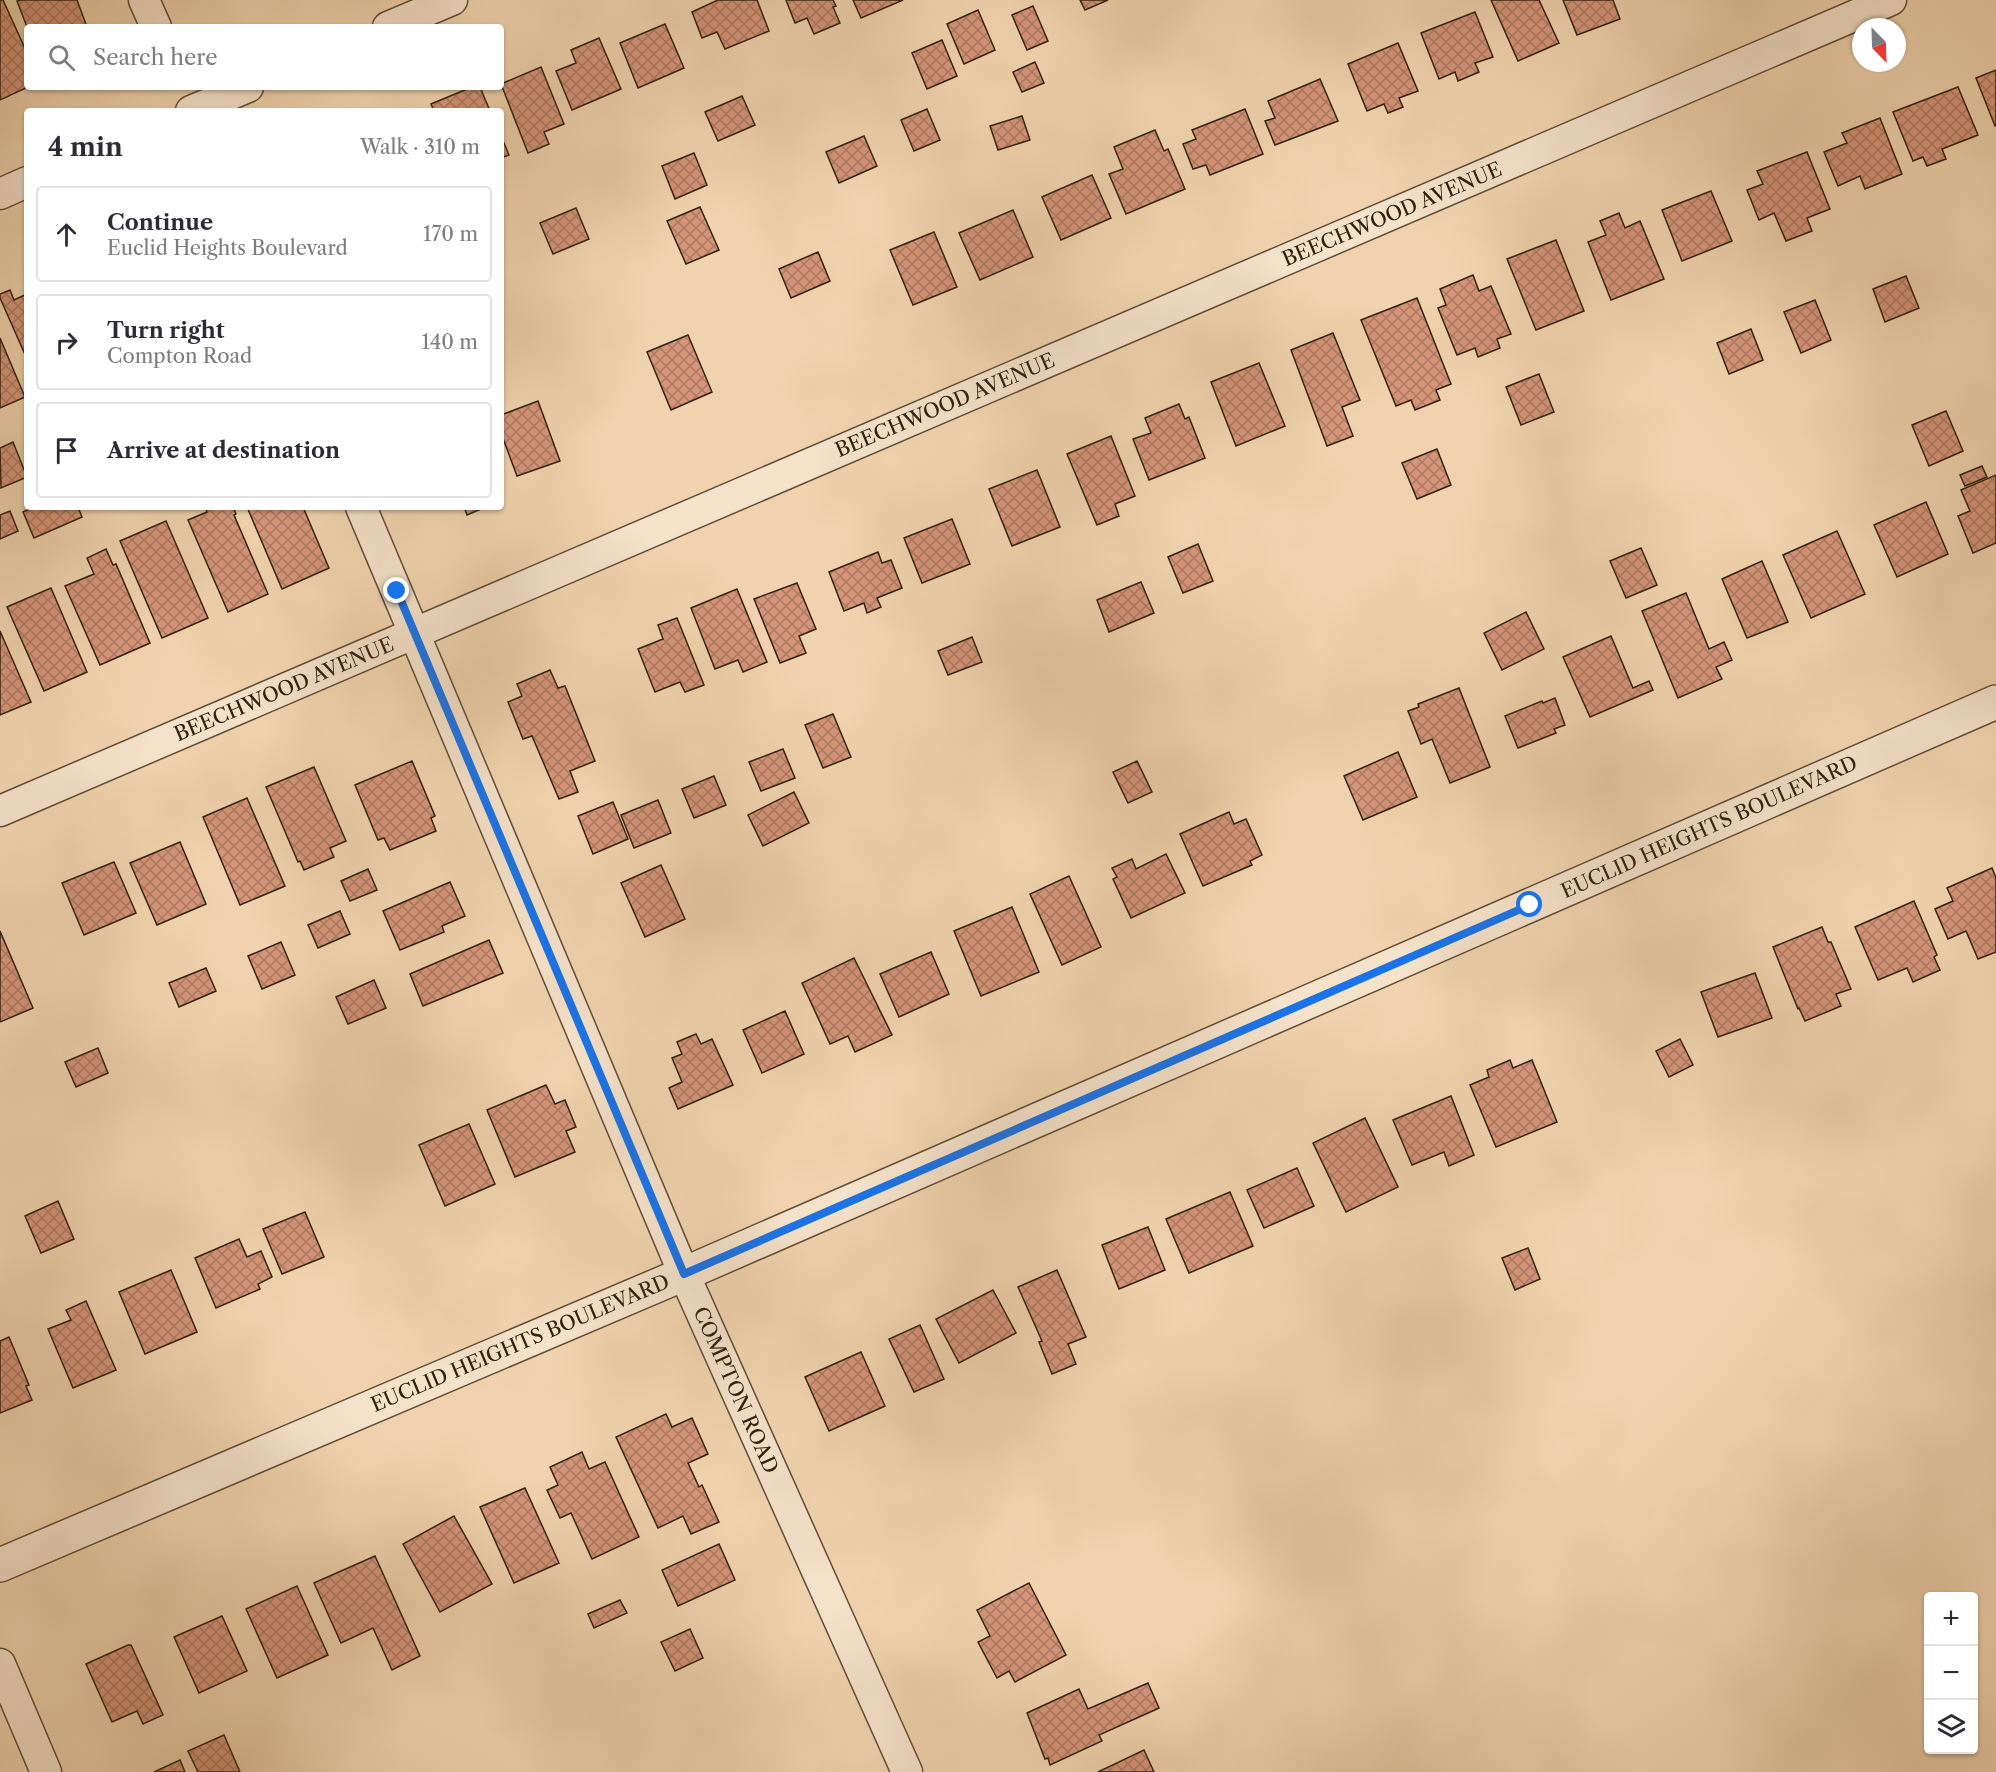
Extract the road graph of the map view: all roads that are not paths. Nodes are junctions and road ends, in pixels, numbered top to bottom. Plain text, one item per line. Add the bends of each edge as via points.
1 (144, 0) edge
2 (452, 0) edge
3 (1891, 0) edge
4 (155, 24) edge
5 (395, 24) edge
6 (183, 90) edge
7 (241, 90) edge
8 (191, 108) edge
9 (199, 108) edge
10 (24, 183) edge
11 (0, 194) edge
12 (362, 510) edge
13 (415, 632) junction
14 (1996, 702) edge
15 (0, 811) edge
16 (684, 1274) junction
17 (0, 1565) edge
18 (0, 1664) edge
19 (46, 1772) edge
20 (907, 1772) edge

1 - 4 street
2 - 5 street
3 - 13 street, BEECHWOOD AVENUE
6 - 8 street
7 - 9 street
10 - 11 street
12 - 13 street, COMPTON ROAD
13 - 15 street, BEECHWOOD AVENUE
13 - 16 street, COMPTON ROAD
14 - 16 street, EUCLID HEIGHTS BOULEVARD
16 - 17 street, EUCLID HEIGHTS BOULEVARD
16 - 20 street, COMPTON ROAD
18 - 19 street

